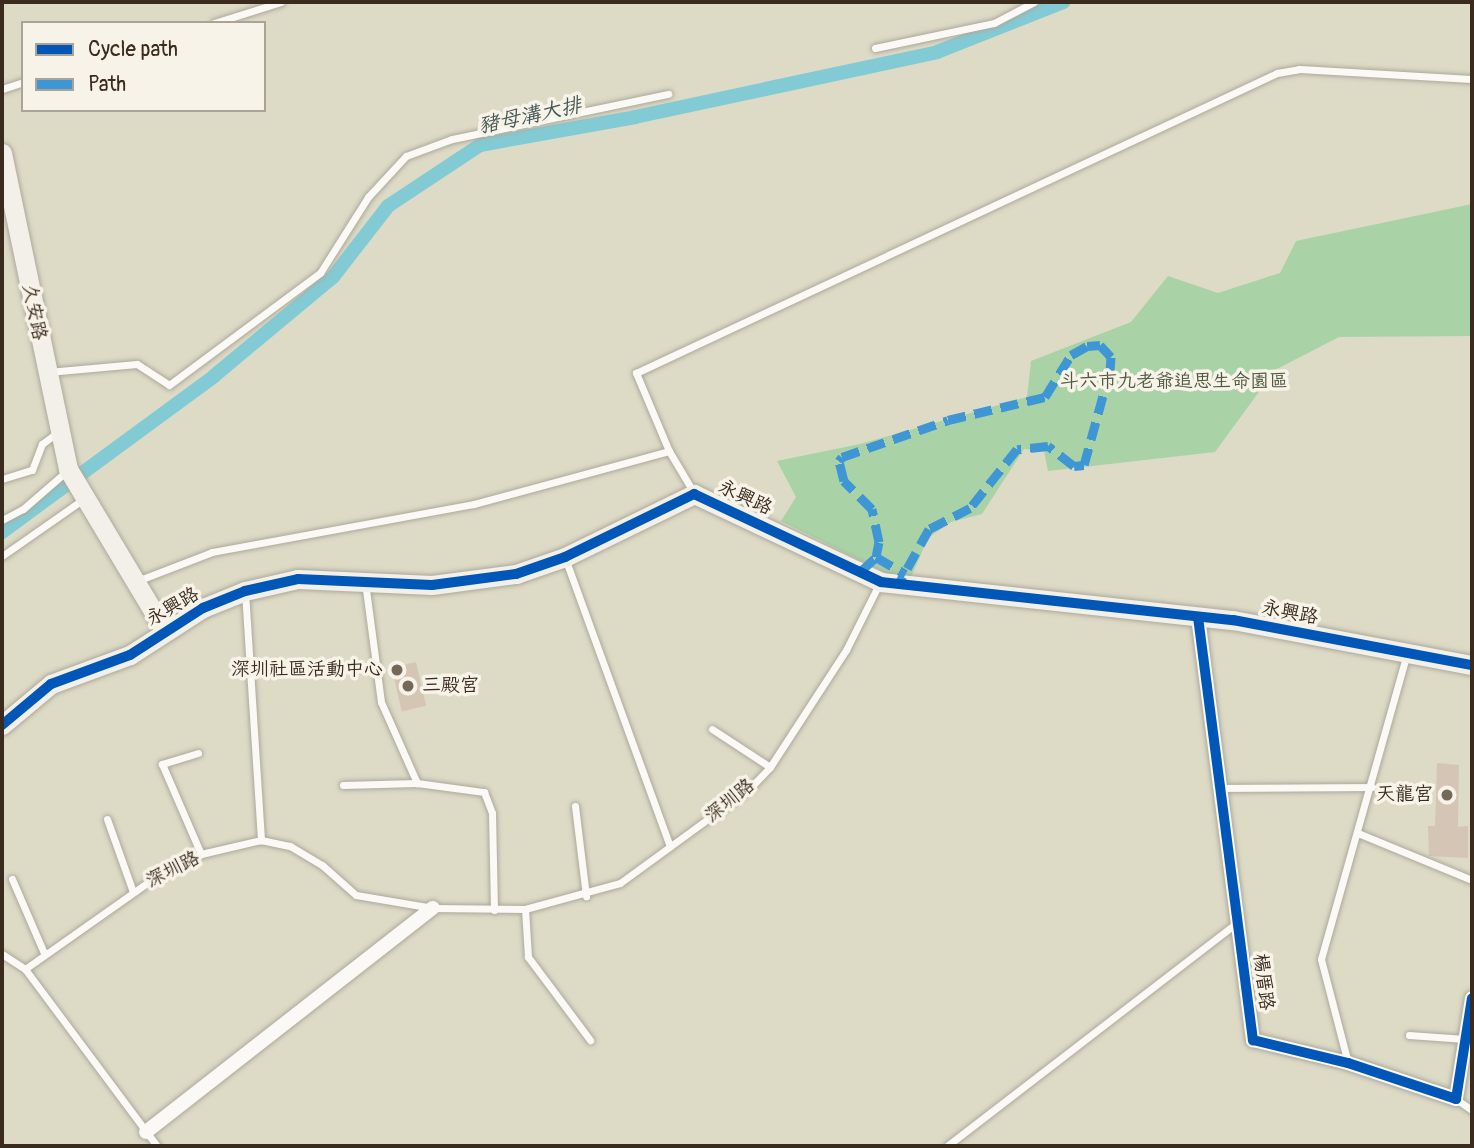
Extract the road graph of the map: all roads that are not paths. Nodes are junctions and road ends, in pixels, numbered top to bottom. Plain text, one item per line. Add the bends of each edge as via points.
1 (281, 2) edge
2 (1034, 2) edge
3 (220, 21) edge
4 (875, 48) dead end
5 (1472, 79) edge
6 (21, 83) edge
7 (2, 89) edge
8 (668, 94) dead end
9 (2, 153) edge
10 (46, 372) junction
11 (58, 432) junction
12 (669, 451) junction
13 (68, 469) junction
14 (2, 479) edge
15 (694, 494) junction
16 (85, 498) junction
17 (2, 520) edge
18 (2, 556) edge
19 (565, 556) junction
20 (136, 582) junction
21 (365, 582) junction
22 (881, 582) junction
23 (245, 591) junction
24 (1198, 617) junction
25 (165, 631) junction
26 (1407, 653) junction
27 (1472, 665) edge
28 (2, 725) edge
29 (712, 729) dead end
30 (198, 753) dead end
31 (770, 767) junction
32 (417, 783) junction
33 (343, 785) dead end
34 (1372, 787) junction
35 (1217, 788) junction
36 (575, 806) dead end
37 (107, 819) dead end
38 (1358, 833) junction
39 (261, 840) junction
40 (670, 847) junction
41 (201, 854) junction
42 (12, 879) dead end
43 (1472, 880) edge
44 (133, 892) junction
45 (586, 896) junction
46 (433, 908) junction
47 (525, 909) junction
48 (494, 910) junction
49 (1238, 922) junction
50 (44, 953) junction
51 (2, 954) edge
52 (25, 969) junction
53 (1472, 998) edge
54 (1409, 1035) dead end
55 (1465, 1039) junction
56 (590, 1040) dead end
57 (1348, 1063) junction
58 (1456, 1099) junction
59 (1472, 1110) edge
60 (146, 1132) junction
61 (157, 1146) edge
62 (947, 1146) edge

1 - 3 lane
2 - 4 lane via 994,23
5 - 12 lane via 1299,69 1264,79 636,373
6 - 7 lane
8 - 10 lane via 452,139 406,156 368,197 320,273 169,385 137,364
9 - 10 street, 久安路
10 - 11 street, 久安路
11 - 13 street, 久安路
11 - 14 lane via 42,444 32,470
12 - 15 lane
12 - 20 lane via 474,504 212,552
13 - 16 street, 久安路
13 - 17 lane via 23,509
15 - 19 street, 永興路
15 - 22 street, 永興路
16 - 18 lane
16 - 20 street, 久安路
19 - 21 street, 永興路 via 504,576 432,585
19 - 40 lane
20 - 25 street, 久安路
21 - 23 street, 永興路 via 298,579
21 - 32 lane via 381,702
22 - 24 street, 永興路
22 - 31 lane, 深圳路 via 846,650
23 - 25 street, 永興路 via 203,608
23 - 39 lane
24 - 26 street, 永興路
24 - 35 street, 楊厝路
25 - 28 street, 永興路 via 130,655 51,684
26 - 27 street, 永興路
26 - 34 lane
29 - 31 lane
30 - 41 lane via 163,764
31 - 40 lane, 深圳路
32 - 33 lane
32 - 48 lane via 484,792 492,813
34 - 35 lane
34 - 38 lane
35 - 49 street, 楊厝路
36 - 45 lane
37 - 44 lane
38 - 43 lane
38 - 57 lane via 1321,959
39 - 41 lane, 深圳路
39 - 46 lane, 深圳路 via 300,852 356,895
40 - 45 lane, 深圳路 via 620,883
41 - 44 lane, 深圳路
42 - 50 lane
44 - 50 lane, 深圳路
45 - 47 lane, 深圳路
46 - 48 lane, 深圳路
46 - 60 street
47 - 48 lane, 深圳路
47 - 56 lane via 528,957
49 - 57 street, 楊厝路 via 1253,1040
49 - 62 lane
50 - 52 lane, 深圳路
51 - 52 lane
52 - 60 lane
53 - 55 street
54 - 55 lane
55 - 58 street
57 - 58 street, 楊厝路
58 - 59 lane
60 - 61 lane

